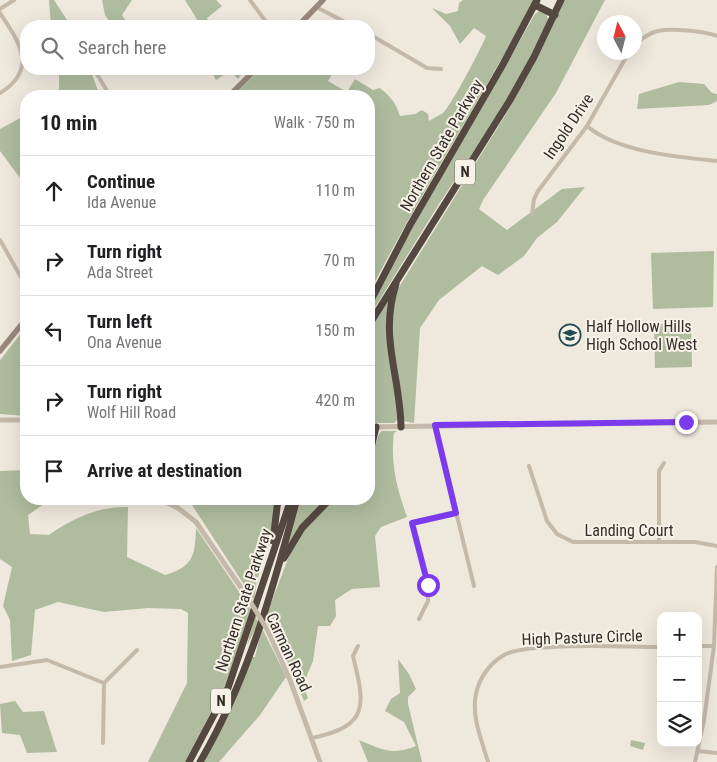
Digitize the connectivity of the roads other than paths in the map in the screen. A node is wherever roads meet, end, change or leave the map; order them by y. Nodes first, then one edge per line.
1 (14, 0) edge
2 (250, 0) edge
3 (323, 0) edge
4 (561, 0) edge
5 (536, 3) edge
6 (316, 7) junction
7 (0, 9) edge
8 (0, 13) edge
9 (555, 15) junction
10 (264, 20) edge
11 (304, 20) edge
12 (341, 20) edge
13 (717, 36) edge
14 (375, 38) edge
15 (642, 39) edge
16 (20, 49) edge
17 (624, 60) edge
18 (441, 69) dead end
19 (20, 72) edge
20 (98, 75) edge
21 (250, 75) edge
22 (106, 90) edge
23 (235, 90) edge
24 (0, 93) edge
25 (587, 126) junction
26 (717, 160) edge
27 (532, 214) dead end
28 (0, 240) edge
29 (400, 272) junction
30 (20, 275) edge
31 (375, 290) edge
32 (375, 316) edge
33 (20, 326) edge
34 (0, 351) edge
35 (0, 420) edge
36 (20, 420) edge
37 (717, 422) edge
38 (435, 425) junction
39 (375, 427) edge
40 (401, 427) junction
41 (664, 463) dead end
42 (529, 466) dead end
43 (172, 505) edge
44 (277, 505) edge
45 (289, 505) edge
46 (295, 505) edge
47 (324, 505) edge
48 (456, 513) junction
49 (659, 542) junction
50 (717, 546) edge
51 (717, 567) edge
52 (266, 572) junction
53 (278, 572) junction
54 (474, 586) dead end
55 (419, 619) dead end
56 (717, 619) edge
57 (358, 646) dead end
58 (702, 646) edge
59 (714, 646) junction
60 (657, 647) edge
61 (137, 650) dead end
62 (0, 667) edge
63 (104, 683) junction
64 (312, 738) junction
65 (102, 743) dead end
66 (698, 751) junction
67 (717, 753) edge
68 (189, 762) edge
69 (200, 762) edge
70 (320, 762) edge
71 (488, 762) edge
72 (695, 762) edge

1 - 7 street
2 - 10 street
3 - 6 main road
4 - 9 highway, Northern State Parkway / N
5 - 9 highway
5 - 31 highway, Northern State Parkway / N
6 - 11 main road
6 - 12 street
8 - 16 street
9 - 29 highway, Northern State Parkway / N
13 - 15 street
14 - 18 street
17 - 25 street, Ingold Drive
19 - 24 street
20 - 22 street
21 - 23 main road
25 - 26 street
25 - 27 street, Ingold Drive
28 - 30 street
29 - 32 highway, Northern State Parkway / N
29 - 40 highway
33 - 34 main road
35 - 36 street
37 - 38 street
38 - 40 street
38 - 48 street
39 - 40 street
41 - 49 street
42 - 49 street, Landing Court
43 - 64 street, Carman Road, bridge
44 - 52 highway
45 - 52 highway, Northern State Parkway / N
46 - 53 highway, Northern State Parkway / N
47 - 53 highway
48 - 54 street
48 - 55 street
49 - 50 street, Landing Court
51 - 56 street
52 - 68 highway, Northern State Parkway / N
53 - 69 highway, Northern State Parkway / N
56 - 59 street
57 - 64 street
58 - 59 street
59 - 66 street
60 - 71 street, High Pasture Circle
61 - 63 street
62 - 63 street
63 - 65 street
64 - 70 street, Carman Road
66 - 67 street
66 - 72 street

